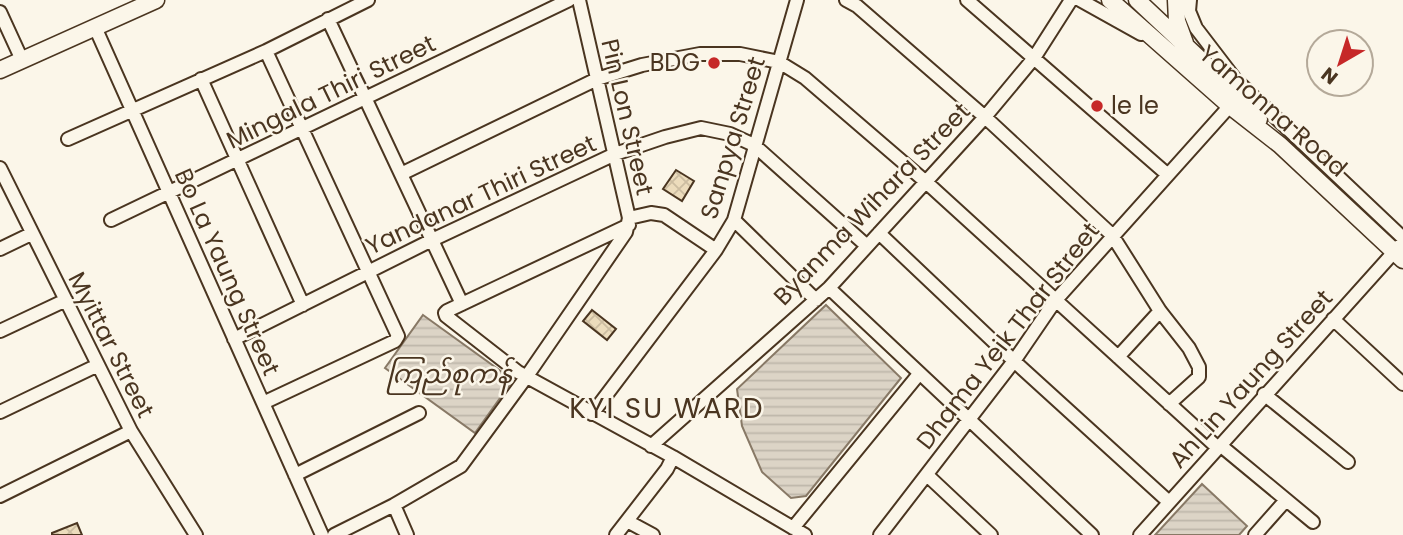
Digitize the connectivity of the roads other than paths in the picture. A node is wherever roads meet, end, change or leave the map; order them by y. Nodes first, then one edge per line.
1 (156, 0) edge
2 (368, 0) edge
3 (569, 0) edge
4 (579, 0) edge
5 (797, 0) edge
6 (846, 0) edge
7 (967, 0) edge
8 (1071, 0) edge
9 (1080, 0) edge
10 (1110, 0) edge
11 (1137, 0) edge
12 (1176, 0) edge
13 (1190, 0) edge
14 (0, 12) edge
15 (328, 19) junction
16 (95, 27) junction
17 (1186, 45) junction
18 (1168, 49) junction
19 (266, 51) junction
20 (1034, 58) junction
21 (22, 60) junction
22 (779, 62) junction
23 (0, 70) edge
24 (201, 79) junction
25 (597, 79) junction
26 (1238, 97) junction
27 (365, 98) junction
28 (132, 110) junction
29 (985, 117) junction
30 (302, 128) junction
31 (68, 139) dead end
32 (754, 145) junction
33 (615, 155) junction
34 (238, 160) junction
35 (0, 168) edge
36 (401, 174) junction
37 (1168, 175) junction
38 (926, 182) junction
39 (169, 194) junction
40 (111, 220) dead end
41 (734, 220) junction
42 (629, 221) junction
43 (879, 233) junction
44 (32, 234) junction
45 (1112, 236) junction
46 (432, 240) junction
47 (867, 246) junction
48 (1401, 248) edge
49 (0, 249) edge
50 (716, 250) junction
51 (368, 272) junction
52 (829, 288) junction
53 (66, 300) junction
54 (816, 300) junction
55 (1055, 301) junction
56 (303, 304) junction
57 (462, 304) junction
58 (1160, 311) junction
59 (1333, 319) junction
60 (0, 331) edge
61 (234, 339) junction
62 (1118, 357) junction
63 (1014, 361) junction
64 (98, 365) junction
65 (919, 374) junction
66 (527, 376) junction
67 (1403, 384) edge
68 (1264, 394) junction
69 (262, 403) junction
70 (1169, 404) junction
71 (0, 412) edge
72 (419, 413) dead end
73 (592, 414) junction
74 (969, 421) junction
75 (131, 431) junction
76 (651, 446) junction
77 (1219, 447) junction
78 (673, 457) junction
79 (1348, 462) dead end
80 (295, 475) junction
81 (927, 475) junction
82 (0, 496) edge
83 (1286, 500) junction
84 (1169, 502) junction
85 (394, 505) junction
86 (627, 521) junction
87 (1313, 522) dead end
88 (793, 528) junction
89 (884, 534) edge
90 (196, 535) edge
91 (322, 535) edge
92 (334, 535) edge
93 (407, 535) edge
94 (616, 535) edge
95 (653, 535) edge
96 (805, 535) edge
97 (991, 535) edge
98 (1092, 535) edge
99 (1140, 535) edge
100 (1255, 535) edge

1 - 16 main road
2 - 15 street
3 - 27 street, Mingala Thiri Street
4 - 25 street, Pin Lon Street
5 - 22 street, Sanpya Street
6 - 29 street
7 - 20 street
8 - 20 street, Byanma Wihara Street
9 - 18 street
10 - 18 main road, Yamonna Road
11 - 17 main road
12 - 17 main road
13 - 26 street
14 - 21 street
15 - 19 street
15 - 27 street
16 - 21 main road
16 - 28 street, Bo La Yaung Street
17 - 26 main road
18 - 26 main road, Yamonna Road
19 - 24 street
19 - 30 street
20 - 29 street, Byanma Wihara Street
20 - 37 street
21 - 23 main road
22 - 25 street
22 - 32 street, Sanpya Street
22 - 38 street
24 - 28 street
24 - 34 street
25 - 33 street, Pin Lon Street
25 - 36 street
26 - 37 street, Dhama Yeik Thar Street
26 - 48 street
26 - 48 main road, Yamonna Road
27 - 30 street, Mingala Thiri Street
27 - 36 street
28 - 31 street
28 - 39 street, Bo La Yaung Street
29 - 38 street, Byanma Wihara Street
29 - 45 street
30 - 34 street, Mingala Thiri Street
30 - 51 street
32 - 33 street, Yandanar Thiri Street
32 - 41 street, Sanpya Street
32 - 47 street
33 - 42 street, Pin Lon Street
33 - 46 street, Yandanar Thiri Street
34 - 39 street, Mingala Thiri Street
34 - 56 street
35 - 44 street, Myittar Street
36 - 46 street
37 - 45 street, Dhama Yeik Thar Street
38 - 43 street, Byanma Wihara Street
38 - 55 street
39 - 40 street, Mingala Thiri Street
39 - 61 street, Bo La Yaung Street
41 - 50 street, Sanpya Street
41 - 54 street
42 - 50 street
42 - 57 street
42 - 66 street, Pin Lon Street
43 - 47 street, Byanma Wihara Street
43 - 63 street
44 - 49 street
44 - 53 street, Myittar Street
45 - 55 street, Dhama Yeik Thar Street
45 - 58 street
46 - 51 street, Yandanar Thiri Street
46 - 57 street
47 - 52 street, Byanma Wihara Street
48 - 59 street, Ah Lin Yaung Street
50 - 73 street, Sanpya Street
51 - 56 street, Yandanar Thiri Street
51 - 69 street
52 - 54 street, Byanma Wihara Street
52 - 65 street
53 - 60 street
53 - 64 street, Myittar Street
54 - 76 street, Byanma Wihara Street
55 - 62 street
55 - 63 street, Dhama Yeik Thar Street
56 - 61 street, Yandanar Thiri Street
57 - 66 street
58 - 62 street
58 - 70 street
59 - 67 street
59 - 68 street, Ah Lin Yaung Street
61 - 69 street, Bo La Yaung Street
62 - 70 street
63 - 74 street, Dhama Yeik Thar Street
63 - 84 street
64 - 71 street
64 - 75 street, Myittar Street
65 - 74 street
65 - 88 street
66 - 73 street
66 - 85 street, Pin Lon Street
68 - 77 street, Ah Lin Yaung Street
68 - 79 street
69 - 80 street, Bo La Yaung Street
70 - 77 street
72 - 80 street
73 - 76 street
74 - 81 street, Dhama Yeik Thar Street
74 - 98 street
75 - 82 street
75 - 90 street, Myittar Street
76 - 78 street
77 - 83 street
77 - 84 street, Ah Lin Yaung Street
78 - 86 street
78 - 88 street
80 - 91 street, Bo La Yaung Street
81 - 89 street, Dhama Yeik Thar Street
81 - 97 street
83 - 87 street
83 - 100 street
84 - 99 street, Ah Lin Yaung Street
85 - 92 street, Pin Lon Street
85 - 93 street
86 - 94 street
86 - 95 street
88 - 96 street

